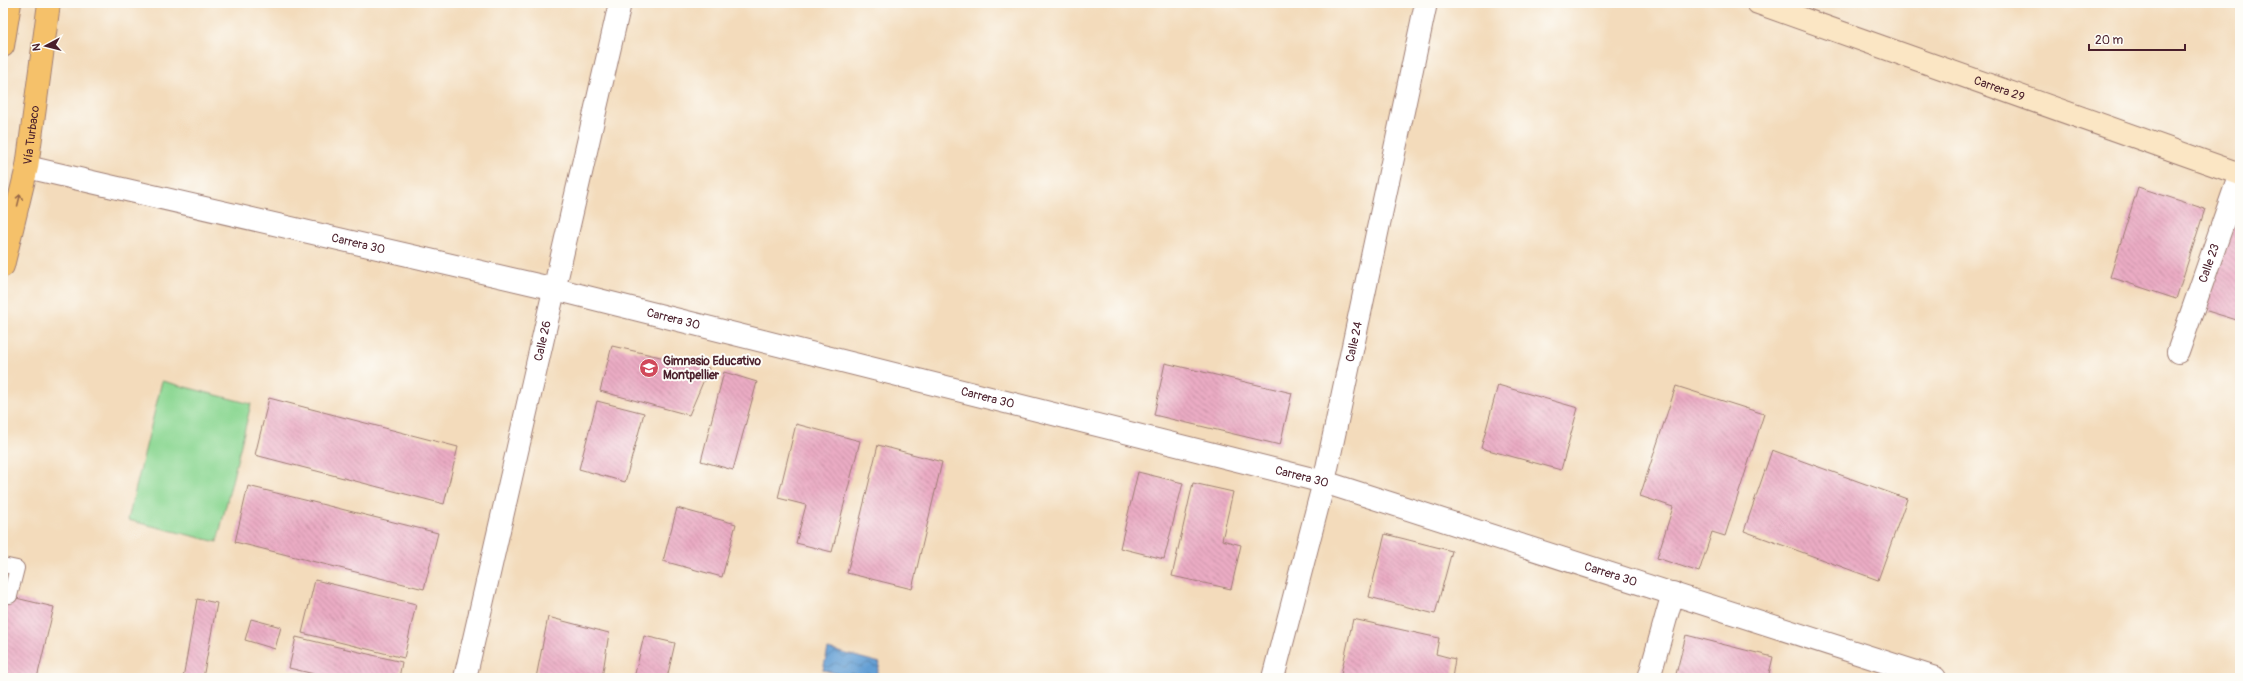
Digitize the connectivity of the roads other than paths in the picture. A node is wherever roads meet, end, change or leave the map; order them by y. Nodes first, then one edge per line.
1 (10, 3) edge
2 (49, 3) edge
3 (620, 3) edge
4 (1426, 3) edge
5 (1758, 3) edge
6 (4, 36) edge
7 (27, 167) junction
8 (2240, 174) edge
9 (3, 266) edge
10 (555, 289) junction
11 (2178, 352) dead end
12 (1324, 482) junction
13 (3, 565) edge
14 (1673, 593) junction
15 (10, 596) dead end
16 (465, 678) edge
17 (1273, 678) edge
18 (1649, 678) edge
19 (1935, 678) edge

1 - 6 highway
2 - 7 highway, Vía Turbaco
3 - 10 street, Calle 26
4 - 12 street, Calle 24
5 - 8 street, Carrera 29
9 -> 7 highway, Vía Turbaco
7 - 10 street, Carrera 30
8 - 11 street, Calle 23
10 - 12 street, Carrera 30
10 - 16 street, Calle 26
12 - 14 street, Carrera 30
12 - 17 street, Calle 24
13 - 15 lane
14 - 18 street
14 - 19 street, Carrera 30

